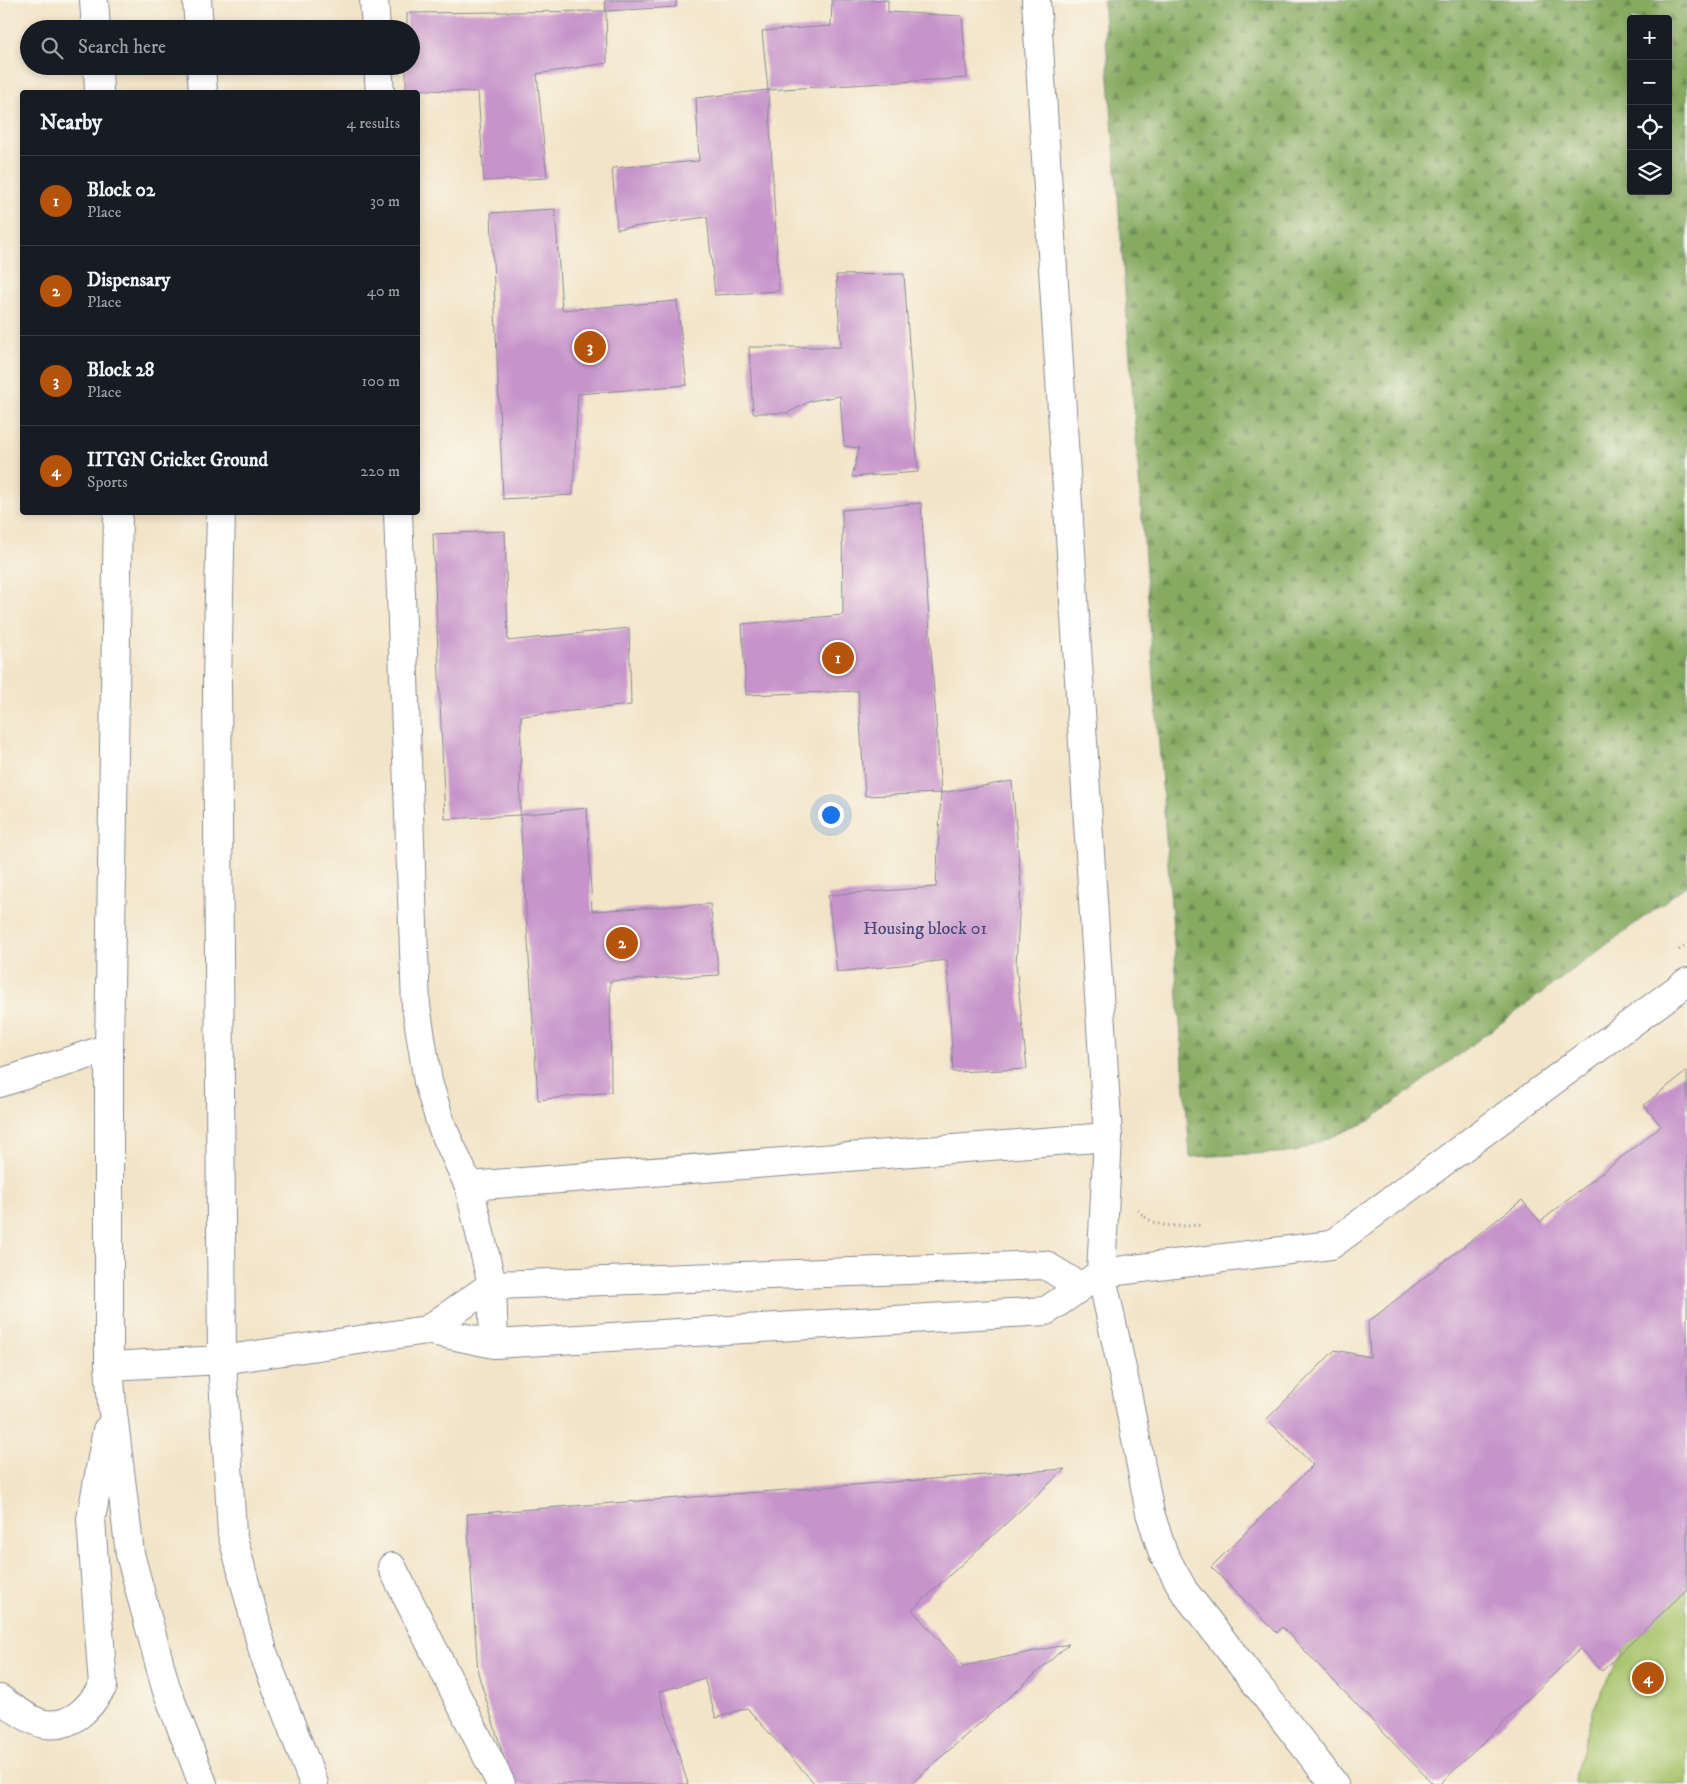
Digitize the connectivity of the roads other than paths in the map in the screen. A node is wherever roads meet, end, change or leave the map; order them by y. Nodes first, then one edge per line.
1 (94, 0) edge
2 (198, 0) edge
3 (374, 0) edge
4 (1036, 0) edge
5 (95, 20) edge
6 (199, 20) edge
7 (375, 20) edge
8 (98, 75) edge
9 (202, 75) edge
10 (379, 75) edge
11 (99, 90) edge
12 (203, 90) edge
13 (380, 90) edge
14 (118, 515) edge
15 (221, 515) edge
16 (398, 515) edge
17 (1687, 982) edge
18 (109, 1048) junction
19 (0, 1083) edge
20 (1108, 1137) junction
21 (469, 1186) junction
22 (1091, 1280) junction
23 (492, 1284) junction
24 (427, 1330) junction
25 (494, 1344) junction
26 (222, 1360) junction
27 (109, 1366) junction
28 (112, 1404) junction
29 (392, 1567) dead end
30 (0, 1700) edge
31 (203, 1784) edge
32 (314, 1784) edge
33 (501, 1784) edge
34 (1334, 1784) edge

1 - 5 street
2 - 6 street
3 - 7 street
4 - 20 street
8 - 11 street
9 - 12 street
10 - 13 street
14 - 18 street
15 - 26 street
16 - 21 street
17 - 22 street
18 - 19 street
18 - 27 street
20 - 21 street
20 - 22 street
21 - 23 street
22 - 23 street
22 - 25 street
22 - 34 street
23 - 24 street
23 - 25 street
24 - 25 street
24 - 26 street
26 - 27 street
26 - 32 street
27 - 28 street
28 - 30 street
28 - 31 street
29 - 33 street

